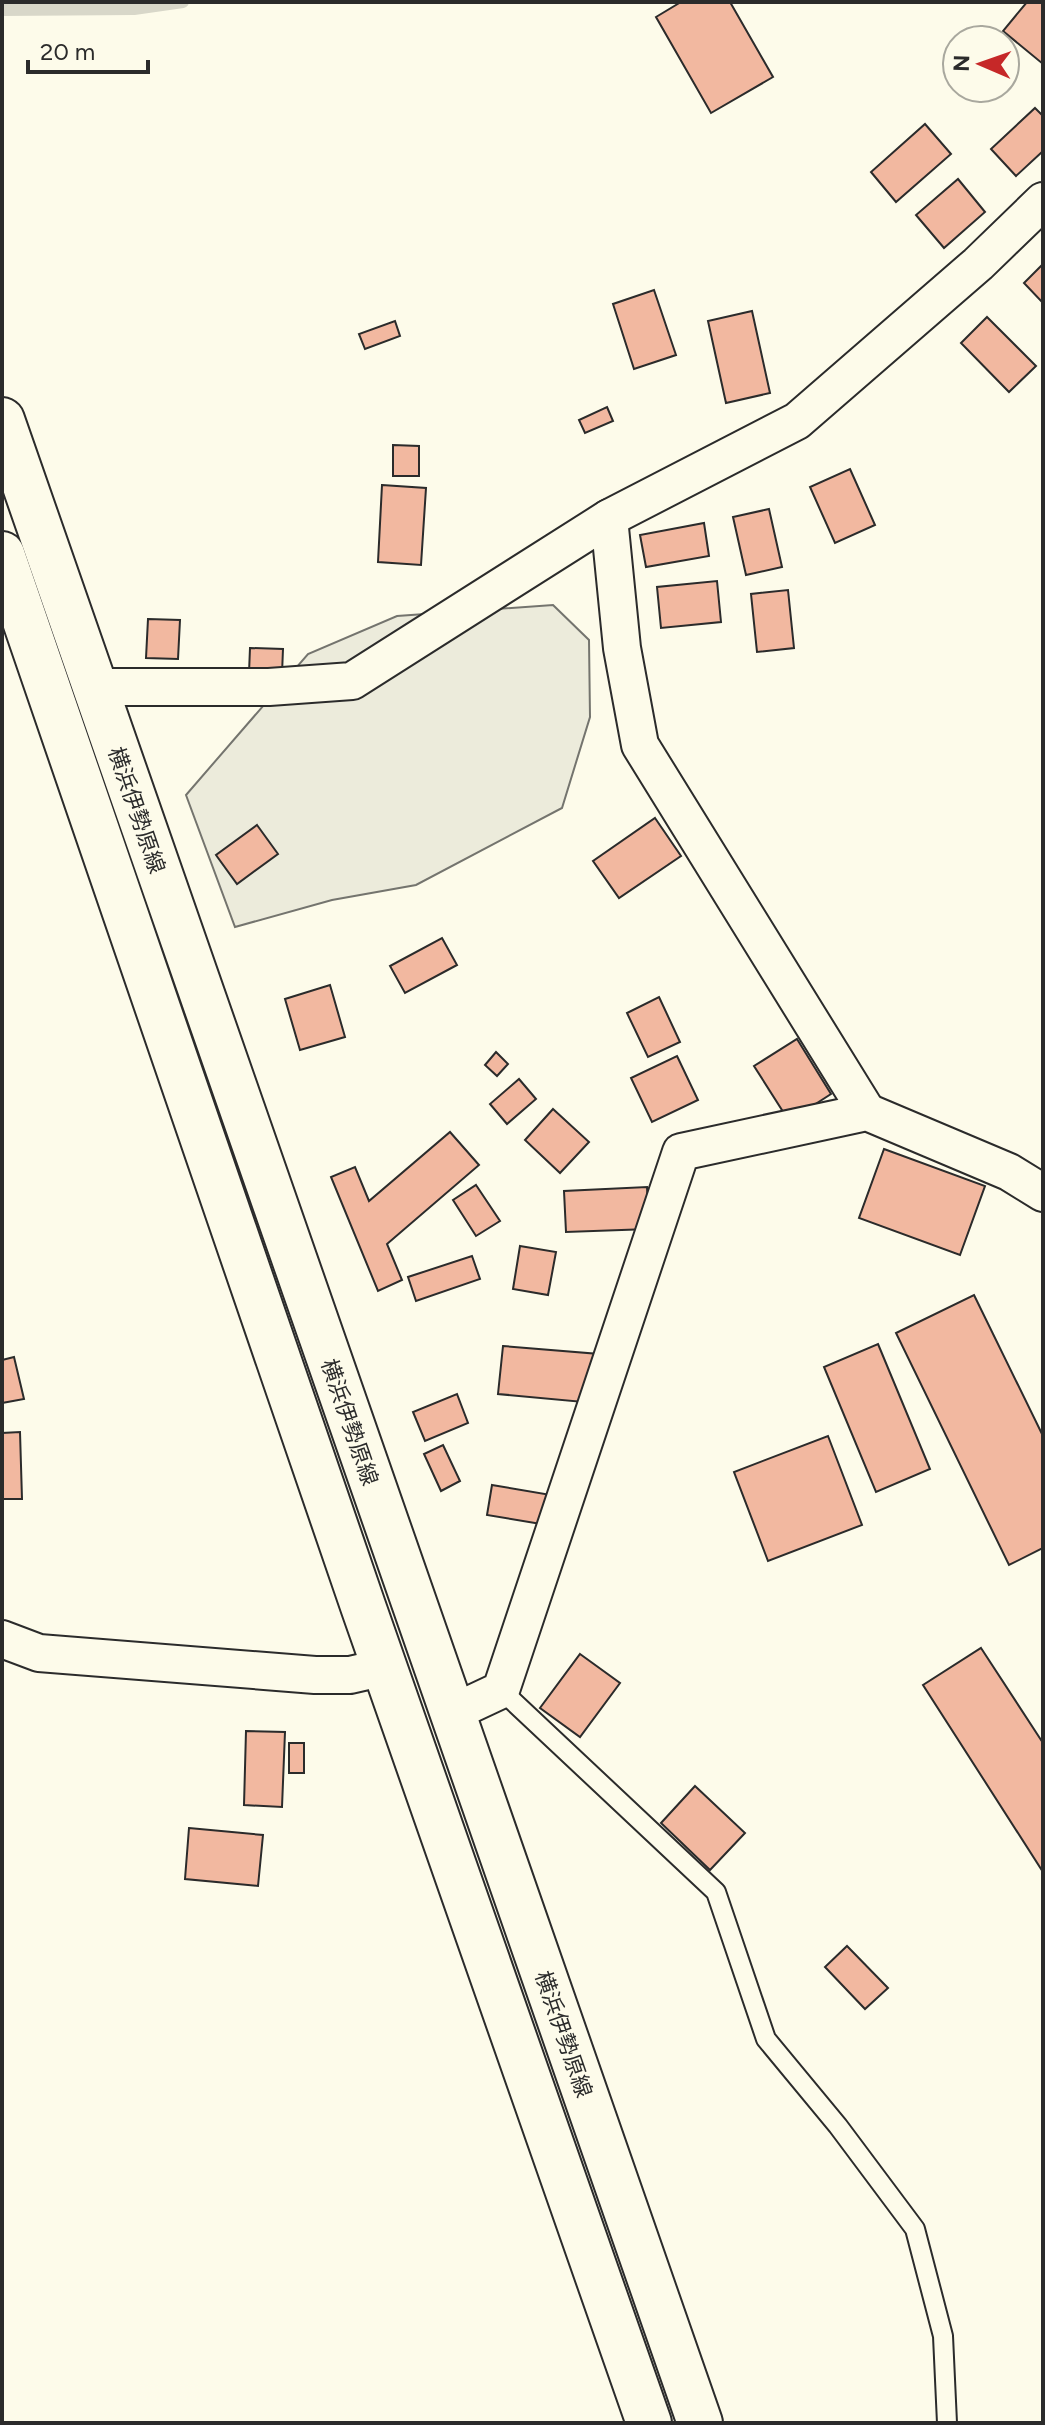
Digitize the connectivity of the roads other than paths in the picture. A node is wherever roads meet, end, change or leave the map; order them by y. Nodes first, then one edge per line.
1 (1043, 201) edge
2 (2, 420) edge
3 (609, 518) junction
4 (2, 554) edge
5 (16, 637) edge
6 (94, 687) junction
7 (867, 1112) junction
8 (1043, 1193) edge
9 (2, 1639) edge
10 (385, 1667) junction
11 (501, 1690) junction
12 (452, 1713) junction
13 (649, 2423) edge
14 (700, 2423) edge
15 (947, 2423) edge

1 - 3 street
2 - 6 main road, 横浜伊勢原線
3 - 6 street
3 - 7 street
4 - 5 main road, 横浜伊勢原線
5 - 10 main road, 横浜伊勢原線
6 - 12 main road, 横浜伊勢原線
7 - 8 street
7 - 11 street
9 - 10 street
10 - 13 main road, 横浜伊勢原線
11 - 12 street
11 - 15 lane
12 - 14 main road, 横浜伊勢原線

